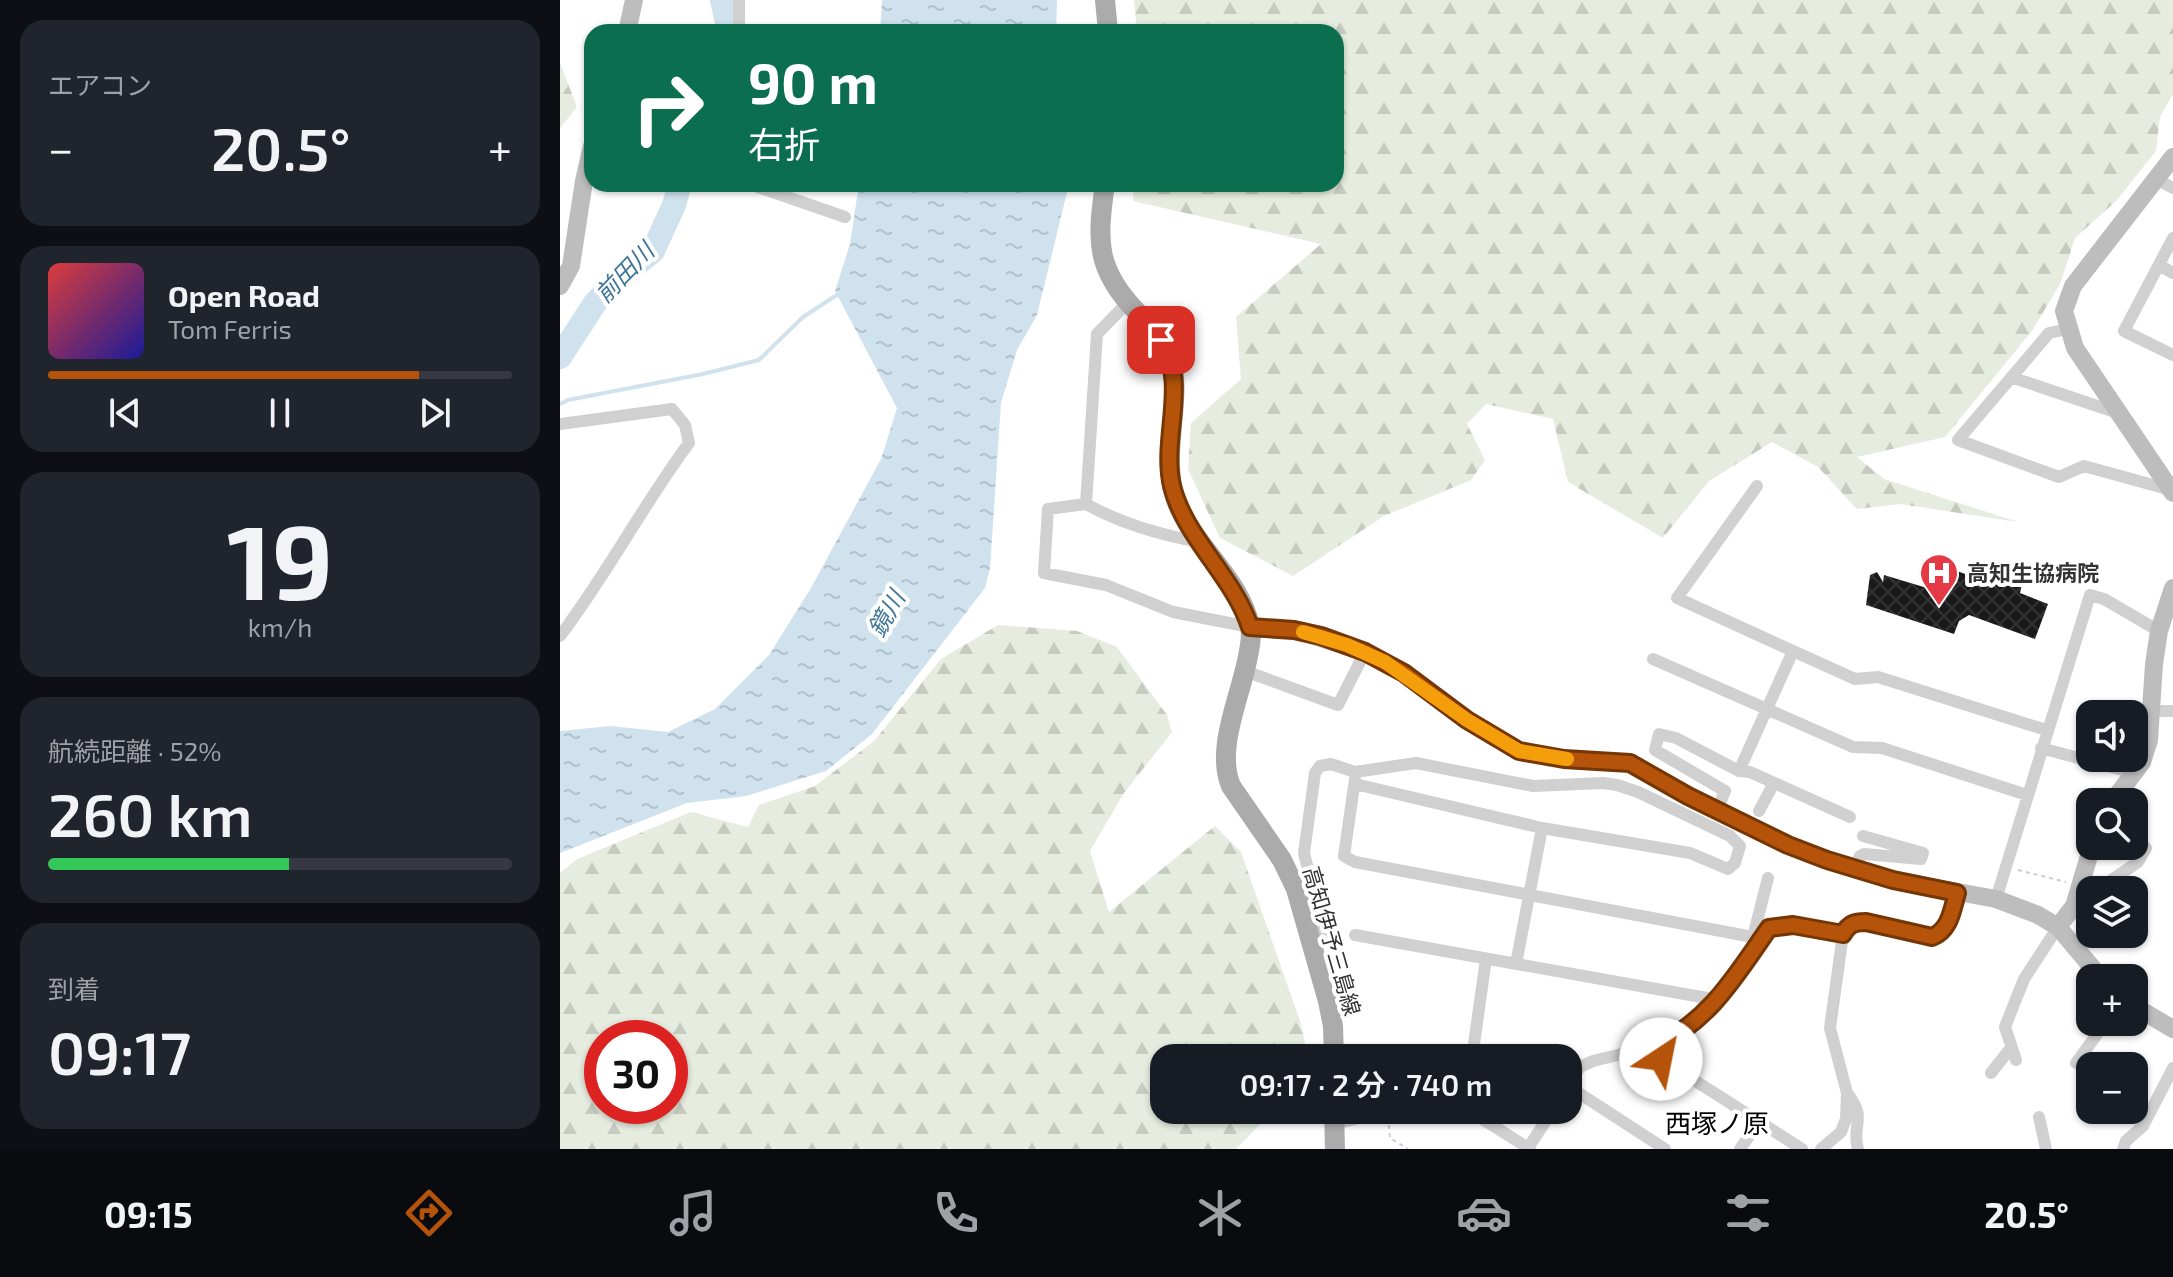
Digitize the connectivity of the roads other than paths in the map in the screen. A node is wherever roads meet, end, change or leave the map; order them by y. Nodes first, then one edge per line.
1 (634, 0) edge
2 (739, 0) edge
3 (1105, 0) edge
4 (629, 24) edge
5 (739, 24) edge
6 (1107, 24) edge
7 (2173, 157) edge
8 (2156, 179) junction
9 (2173, 188) edge
10 (584, 192) edge
11 (772, 192) edge
12 (1104, 192) edge
13 (845, 217) dead end
14 (2173, 238) edge
15 (2159, 265) junction
16 (2173, 273) edge
17 (560, 286) edge
18 (1128, 302) junction
19 (2068, 329) junction
20 (2173, 355) edge
21 (2011, 377) junction
22 (2120, 413) junction
23 (560, 424) edge
24 (1757, 486) dead end
25 (2172, 492) edge
26 (1086, 504) junction
27 (1200, 542) junction
28 (2173, 588) edge
29 (1250, 627) junction
30 (2159, 631) junction
31 (560, 636) edge
32 (1793, 651) junction
33 (1365, 652) junction
34 (1653, 659) dead end
35 (1245, 671) junction
36 (1768, 709) junction
37 (2152, 711) junction
38 (2173, 711) edge
39 (2046, 730) junction
40 (2041, 748) junction
41 (1739, 771) junction
42 (2134, 773) junction
43 (1355, 778) junction
44 (1774, 783) junction
45 (2123, 788) edge
46 (2027, 795) junction
47 (1717, 811) junction
48 (1759, 811) dead end
49 (1850, 817) dead end
50 (1542, 828) junction
51 (1863, 836) dead end
52 (2088, 860) edge
53 (2139, 860) edge
54 (1855, 869) junction
55 (2118, 876) edge
56 (1768, 878) dead end
57 (1957, 893) junction
58 (1531, 894) junction
59 (1996, 899) junction
60 (2074, 906) joint
61 (2058, 927) junction
62 (1843, 934) junction
63 (1355, 935) dead end
64 (1756, 939) junction
65 (1313, 950) junction
66 (1486, 959) junction
67 (1516, 964) junction
68 (2089, 964) edge
69 (1718, 1000) junction
70 (2148, 1014) edge
71 (2173, 1029) edge
72 (1334, 1044) edge
73 (1474, 1044) edge
74 (1655, 1046) junction
75 (1582, 1066) edge
76 (2173, 1068) edge
77 (1991, 1073) dead end
78 (1847, 1093) junction
79 (1582, 1095) edge
80 (2039, 1117) dead end
81 (1759, 1122) junction
82 (1334, 1124) edge
83 (1490, 1124) edge
84 (1544, 1124) edge
85 (1529, 1148) edge
86 (1335, 1149) edge
87 (1665, 1149) edge
88 (1740, 1149) edge
89 (1802, 1149) edge
90 (1821, 1149) edge
91 (1858, 1149) edge
92 (2046, 1149) edge
93 (2123, 1149) edge

1 - 4 street
2 - 5 street
3 - 6 main road
7 - 8 street
8 - 9 street
8 - 19 street
10 - 17 street
11 - 13 street
12 - 18 main road
14 - 15 street
15 - 16 street
15 - 20 street
18 - 26 street
18 - 27 main road
19 - 21 street
19 - 22 street
21 - 22 street
21 - 25 street
22 - 25 street
23 - 31 street
24 - 32 street
26 - 27 street
26 - 29 street
27 - 29 main road
28 - 30 street
29 - 33 street
29 - 35 main road, 高知伊予三島線
30 - 37 street
30 - 39 street
32 - 36 street
32 - 39 street
33 - 35 street
33 - 47 street
34 - 36 street
35 - 65 main road, 高知伊予三島線
36 - 41 street
36 - 46 street
37 - 38 street
37 - 42 street
39 - 40 street
40 - 42 street
40 - 46 street
41 - 44 street
41 - 47 street
42 - 45 street
43 - 50 street
43 - 50 street
43 - 58 street
43 - 65 street
44 - 48 street
44 - 49 street
46 - 59 street
47 - 54 street
50 - 58 street
51 - 54 street
52 - 60 street
53 - 55 street
54 - 57 street
56 - 64 street
57 - 59 street
57 - 62 street
58 - 64 street
58 - 67 street
59 - 61 street
60 - 61 street
61 - 68 street
61 - 77 street
62 - 64 street
62 - 78 street
63 - 66 street
64 - 69 street
65 - 72 main road, 高知伊予三島線
66 - 67 street
66 - 73 street
67 - 69 street
69 - 74 street
70 - 71 street
74 - 75 street
74 - 81 street
76 - 93 street
78 - 90 street
78 - 91 street
79 - 87 street
80 - 92 street
81 - 88 street
81 - 89 street
82 - 86 main road
83 - 85 street
84 - 85 street

